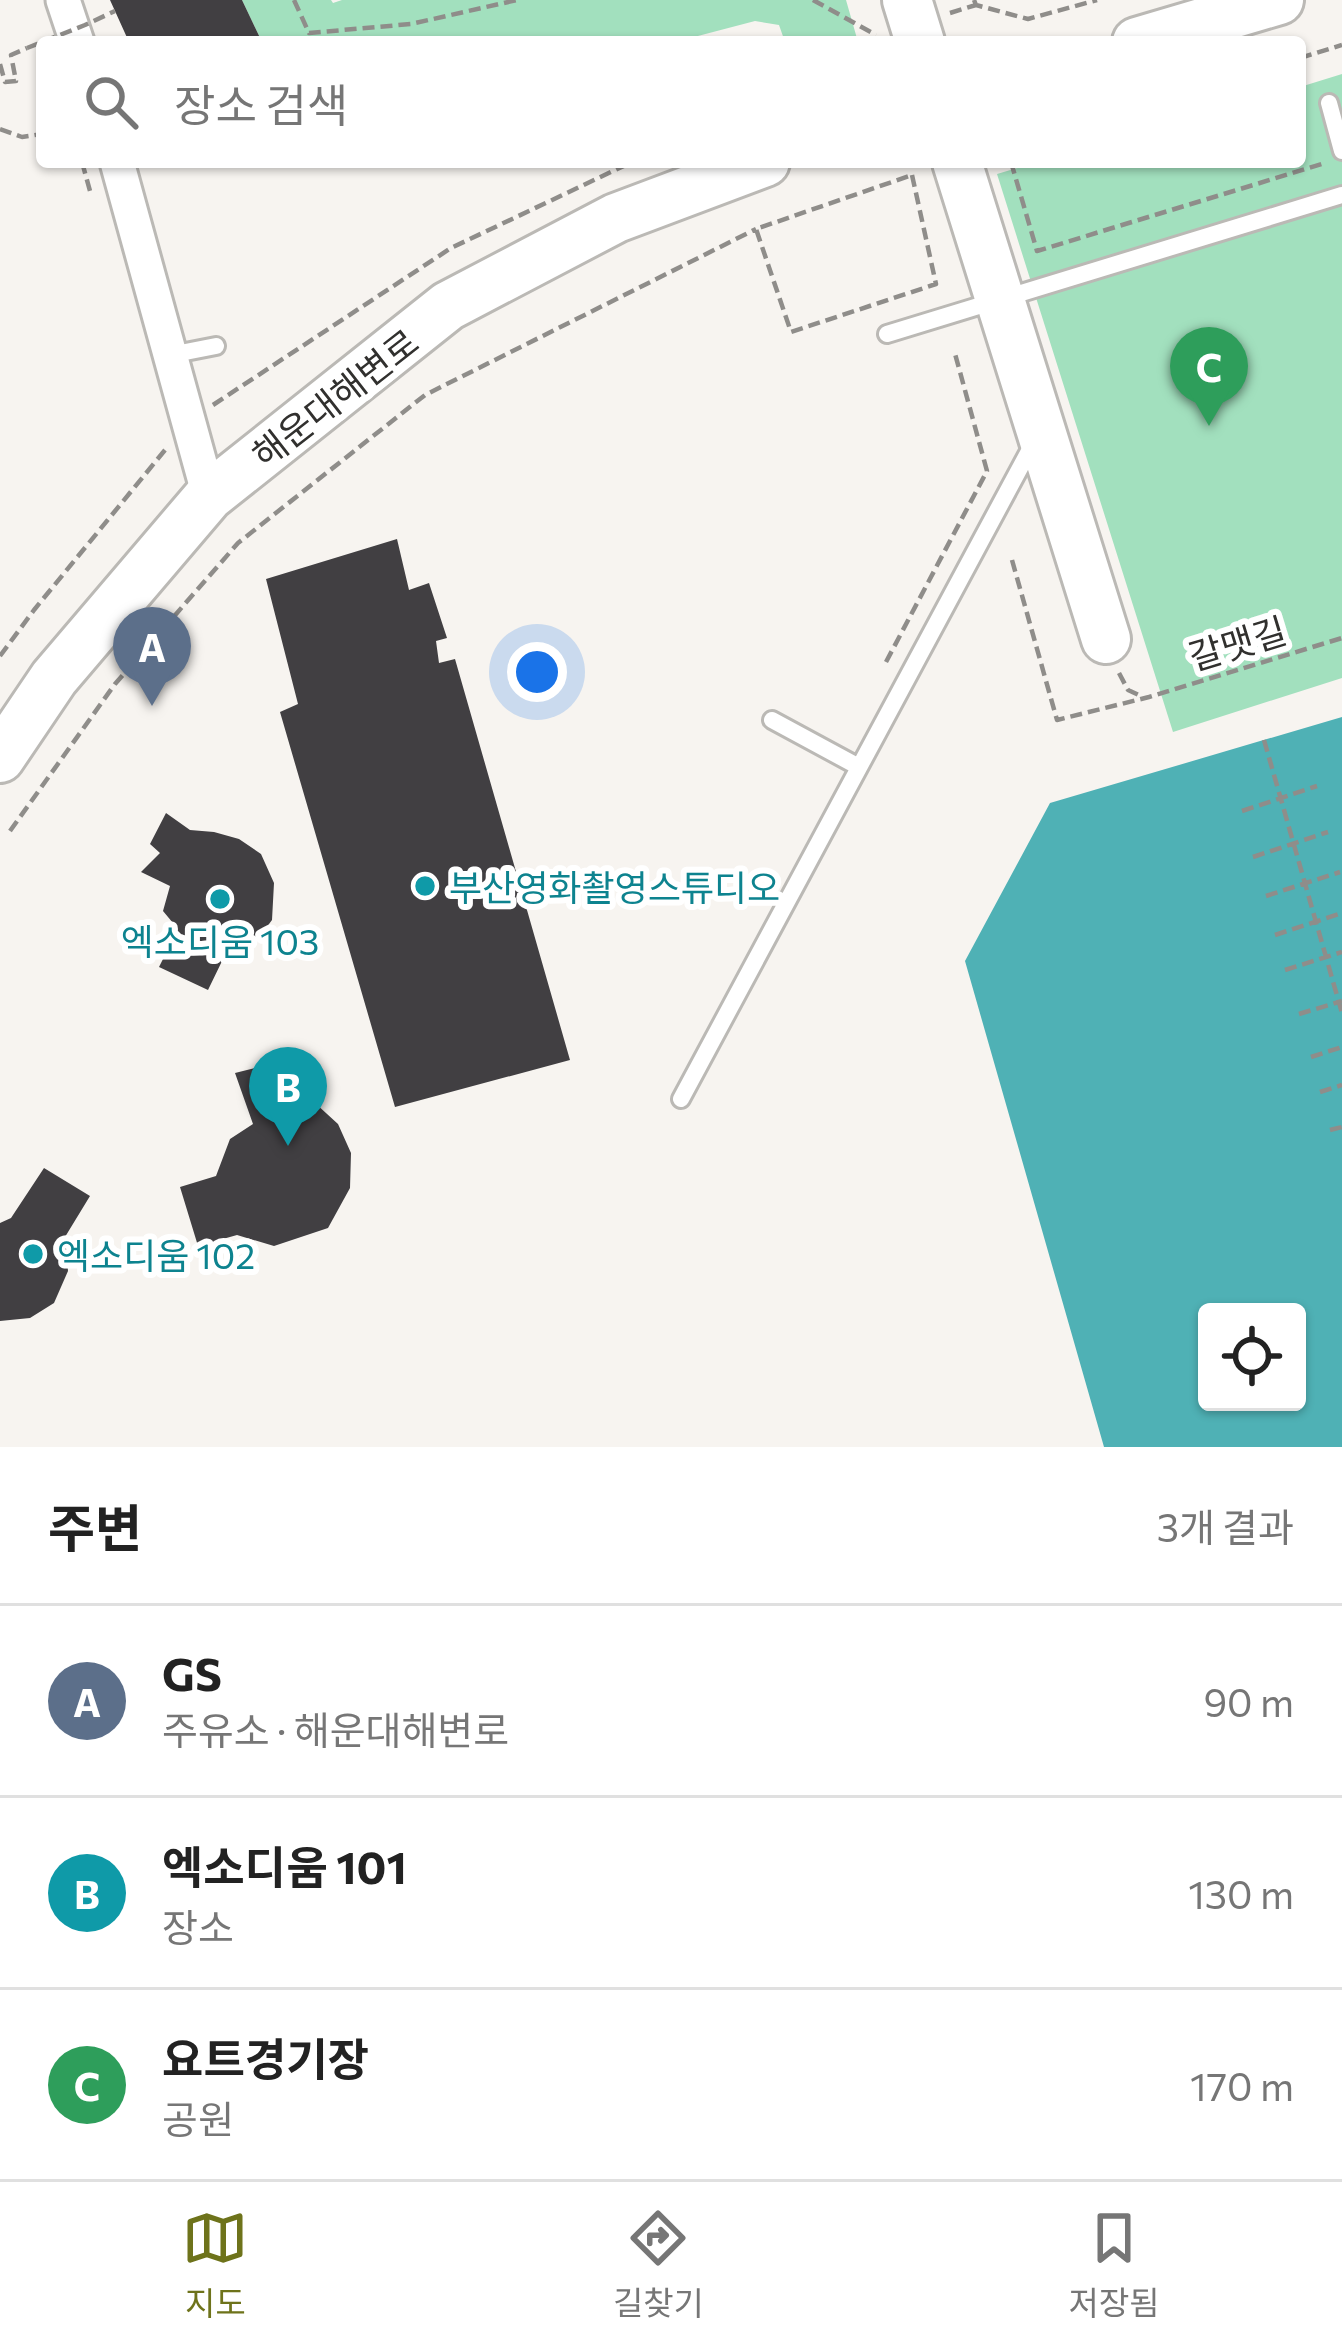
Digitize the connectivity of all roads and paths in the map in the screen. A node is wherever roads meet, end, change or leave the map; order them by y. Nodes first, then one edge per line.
1 (64, 0) edge
2 (294, 0) edge
3 (517, 0) edge
4 (813, 0) edge
5 (974, 0) edge
6 (1097, 0) edge
7 (1279, 0) edge
8 (115, 11) dead end
9 (902, 26) edge
10 (60, 36) edge
11 (75, 36) edge
12 (1157, 36) edge
13 (36, 45) edge
14 (1342, 45) edge
15 (1306, 56) edge
16 (0, 64) edge
17 (1329, 103) dead end
18 (0, 129) edge
19 (36, 135) edge
20 (1335, 157) edge
21 (1306, 166) edge
22 (84, 168) edge
23 (119, 168) edge
24 (619, 168) edge
25 (749, 168) edge
26 (959, 168) edge
27 (1013, 168) edge
28 (1300, 168) edge
29 (1342, 195) edge
30 (95, 207) dead end
31 (756, 229) junction
32 (1001, 299) junction
33 (887, 334) dead end
34 (216, 346) dead end
35 (954, 350) dead end
36 (170, 355) junction
37 (205, 410) dead end
38 (1041, 429) junction
39 (165, 452) dead end
40 (209, 496) junction
41 (1012, 560) dead end
42 (1342, 638) edge
43 (1106, 639) dead end
44 (0, 656) edge
45 (886, 662) dead end
46 (772, 720) dead end
47 (1264, 740) dead end
48 (0, 758) edge
49 (860, 767) junction
50 (1317, 786) dead end
51 (1282, 799) junction
52 (1242, 811) dead end
53 (10, 831) dead end
54 (1328, 832) dead end
55 (1294, 843) junction
56 (1253, 857) dead end
57 (1340, 872) edge
58 (1306, 884) junction
59 (1266, 896) dead end
60 (1342, 913) edge
61 (1316, 922) junction
62 (1275, 935) dead end
63 (1342, 952) edge
64 (1327, 957) junction
65 (1285, 970) dead end
66 (1340, 1001) edge
67 (1342, 1012) edge
68 (1299, 1014) dead end
69 (1342, 1047) edge
70 (1311, 1057) dead end
71 (1342, 1085) edge
72 (1320, 1092) dead end
73 (681, 1099) dead end
74 (1342, 1126) edge
75 (1330, 1130) dead end

1 - 11 street
2 - 3 path
4 - 9 path
5 - 6 path
7 - 12 main road
8 - 10 path, bridge
13 - 16 path, bridge
14 - 15 path
17 - 20 lane
18 - 19 path
20 - 21 path
22 - 30 path
23 - 36 street
24 - 37 path
25 - 40 main road, 해운대해변로
26 - 32 main road
27 - 28 path
29 - 32 lane
31 - 31 path
31 - 53 path
32 - 33 lane
32 - 38 main road
34 - 36 lane
35 - 45 path
36 - 40 street
38 - 43 main road
38 - 49 lane
39 - 44 path
40 - 48 main road, 해운대해변로
41 - 42 path, 갈맷길
46 - 49 lane
47 - 51 path
49 - 73 lane
50 - 51 path
51 - 52 path
51 - 55 path
54 - 55 path
55 - 56 path
55 - 58 path
57 - 58 path
58 - 59 path
58 - 61 path
60 - 61 path
61 - 62 path
61 - 64 path
63 - 64 path
64 - 65 path
64 - 66 path
66 - 67 path
66 - 68 path
69 - 70 path
71 - 72 path
74 - 75 path

